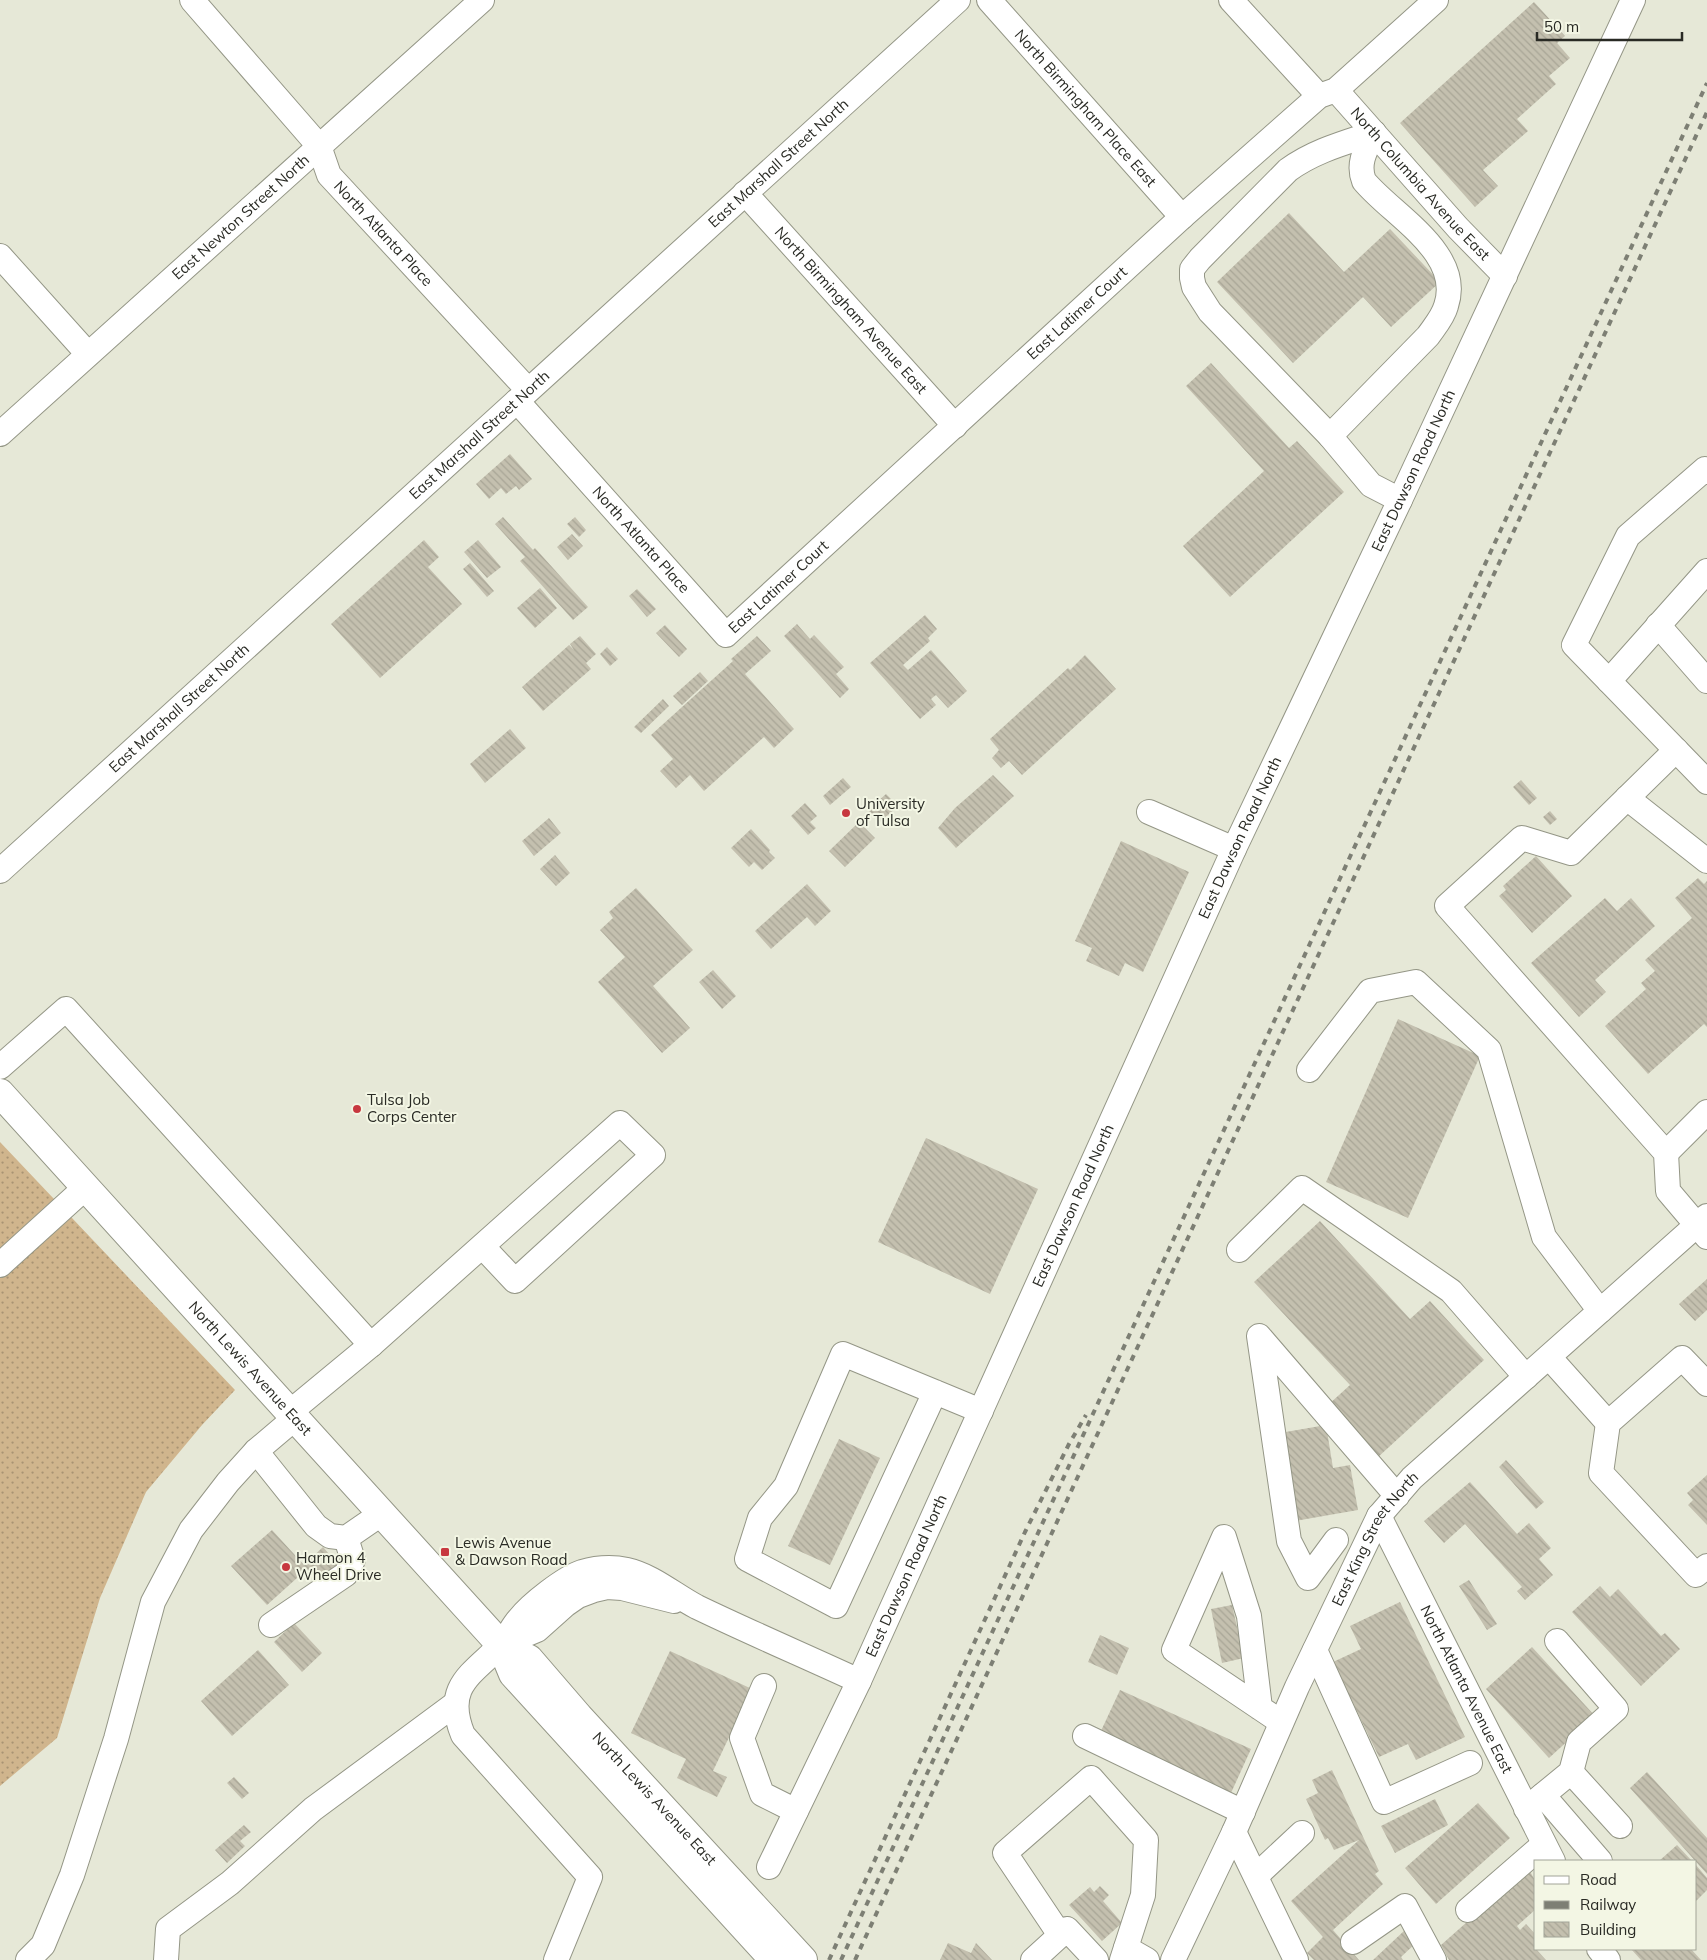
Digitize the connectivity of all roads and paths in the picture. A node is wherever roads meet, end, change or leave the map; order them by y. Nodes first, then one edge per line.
1 (192, 0) edge
2 (482, 0) edge
3 (958, 0) edge
4 (990, 0) edge
5 (1231, 0) edge
6 (1436, 0) edge
7 (1633, 0) edge
8 (1327, 93) junction
9 (1374, 133) junction
10 (319, 146) junction
11 (745, 193) junction
12 (1182, 216) junction
13 (0, 256) edge
14 (1505, 276) junction
15 (88, 354) junction
16 (523, 396) junction
17 (955, 426) junction
18 (0, 434) edge
19 (1330, 436) junction
20 (1707, 472) edge
21 (1400, 500) junction
22 (1705, 578) edge
23 (1658, 625) junction
24 (726, 635) joint
25 (1609, 681) junction
26 (1707, 681) edge
27 (1676, 750) junction
28 (1707, 782) edge
29 (1627, 798) junction
30 (1150, 812) dead end
31 (1234, 849) junction
32 (1707, 861) edge
33 (0, 870) edge
34 (0, 1067) edge
35 (1309, 1070) dead end
36 (0, 1093) edge
37 (1707, 1112) edge
38 (1666, 1153) junction
39 (86, 1187) junction
40 (1704, 1226) edge
41 (482, 1247) junction
42 (1239, 1250) dead end
43 (0, 1265) edge
44 (1600, 1312) junction
45 (371, 1345) junction
46 (1549, 1357) junction
47 (1526, 1377) junction
48 (1707, 1384) edge
49 (935, 1392) junction
50 (981, 1411) junction
51 (292, 1415) junction
52 (1608, 1423) junction
53 (256, 1451) junction
54 (1396, 1496) junction
55 (381, 1514) junction
56 (1380, 1516) junction
57 (346, 1538) junction
58 (1707, 1566) edge
59 (1350, 1577) junction
60 (271, 1625) dead end
61 (1557, 1641) dead end
62 (500, 1645) junction
63 (1315, 1650) junction
64 (859, 1681) junction
65 (764, 1686) dead end
66 (455, 1704) junction
67 (1260, 1708) junction
68 (1281, 1722) junction
69 (1085, 1736) dead end
70 (1470, 1763) dead end
71 (1571, 1772) junction
72 (1535, 1802) junction
73 (796, 1811) junction
74 (1238, 1822) junction
75 (1620, 1826) dead end
76 (1302, 1833) dead end
77 (1548, 1852) edge
78 (1537, 1860) edge
79 (1599, 1860) edge
80 (1534, 1862) edge
81 (769, 1867) dead end
82 (1256, 1876) junction
83 (1468, 1910) dead end
84 (1060, 1935) junction
85 (1353, 1942) dead end
86 (1124, 1954) edge
87 (28, 1960) edge
88 (166, 1960) edge
89 (556, 1960) edge
90 (774, 1960) edge
91 (803, 1960) edge
92 (1033, 1960) edge
93 (1096, 1960) edge
94 (1147, 1960) edge
95 (1173, 1960) edge
96 (1296, 1960) edge
97 (1434, 1960) edge

1 - 10 street, North Atlanta Place
2 - 10 street, East Newton Street North
3 - 11 street, East Marshall Street North
4 - 12 street, North Birmingham Place East
5 - 8 street, North Columbia Avenue East
6 - 8 street, East Latimer Court
7 - 14 street, East Dawson Road North
8 - 9 street, North Columbia Avenue East
8 - 12 street, East Latimer Court
9 - 14 street, North Columbia Avenue East
9 - 19 street
9 - 19 street
10 - 15 street, East Newton Street North
10 - 16 street, North Atlanta Place
11 - 16 street, East Marshall Street North
11 - 17 street, North Birmingham Avenue East
12 - 17 street, East Latimer Court
13 - 15 street
14 - 21 street, East Dawson Road North
15 - 18 street, East Newton Street North
16 - 24 street, North Atlanta Place
16 - 33 street, East Marshall Street North
17 - 24 street, East Latimer Court
19 - 21 street
20 - 25 street
21 - 31 street, East Dawson Road North
22 - 23 street
23 - 25 street
23 - 26 street
25 - 27 street
27 - 28 street
27 - 29 street
29 - 32 street
29 - 38 street
30 - 31 street
31 - 50 street, East Dawson Road North
34 - 45 street
35 - 44 street
36 - 39 main road, North Lewis Avenue East
37 - 38 street
38 - 40 street
39 - 43 street
39 - 51 main road, North Lewis Avenue East
40 - 44 street, East King Street North
41 - 41 street
41 - 45 street
42 - 47 street
44 - 46 street, East King Street North
45 - 51 street
46 - 47 street, East King Street North
46 - 52 street
47 - 54 street, East King Street North
48 - 52 street
49 - 49 street
49 - 50 street
50 - 64 street, East Dawson Road North
51 - 53 street
51 - 55 main road, North Lewis Avenue East
52 - 58 street
53 - 57 street
53 - 87 street
54 - 56 street, East King Street North
54 - 59 street
55 - 57 street
55 - 62 main road, North Lewis Avenue East
56 - 59 street, East King Street North
56 - 72 street, North Atlanta Avenue East
57 - 60 street
59 - 63 street, East King Street North
61 - 71 street
62 - 64 street
62 - 66 street
62 - 90 main road, North Lewis Avenue East
62 - 91 main road, North Lewis Avenue East
63 - 68 street, East King Street North
63 - 70 street
64 - 73 street, East Dawson Road North
65 - 73 street
66 - 88 street
66 - 89 street
67 - 67 street
67 - 68 street
68 - 74 street, East King Street North
69 - 74 street
71 - 72 street
71 - 75 street
72 - 77 street, North Atlanta Avenue East
72 - 79 street
73 - 81 street, East Dawson Road North
74 - 82 street
74 - 95 street, East King Street North
76 - 82 street
77 - 78 street
80 - 83 street
82 - 96 street
84 - 86 street
84 - 92 street
84 - 93 street
85 - 97 street
86 - 94 street

